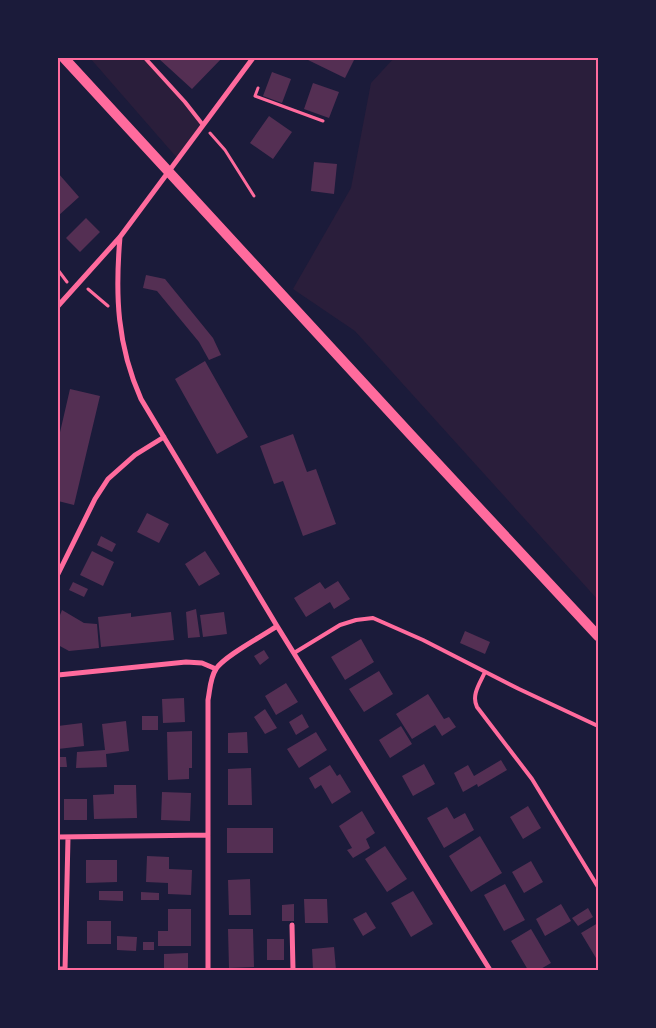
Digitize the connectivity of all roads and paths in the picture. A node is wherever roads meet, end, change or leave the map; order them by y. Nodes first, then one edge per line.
1 (64, 58) edge
2 (145, 58) edge
3 (253, 58) edge
4 (258, 88) dead end
5 (323, 121) dead end
6 (203, 125) junction
7 (254, 196) dead end
8 (120, 237) junction
9 (80, 282) junction
10 (58, 306) edge
11 (118, 314) junction
12 (164, 438) junction
13 (58, 574) edge
14 (277, 626) junction
15 (598, 636) edge
16 (294, 653) junction
17 (216, 669) junction
18 (485, 672) junction
19 (58, 675) edge
20 (598, 726) edge
21 (208, 835) junction
22 (58, 837) edge
23 (68, 837) junction
24 (598, 887) edge
25 (292, 924) dead end
26 (58, 969) edge
27 (65, 970) edge
28 (208, 970) edge
29 (292, 970) edge
30 (490, 970) edge

1 - 15 main road
2 - 6 lane
3 - 6 street
4 - 5 path
6 - 7 path
6 - 8 street
8 - 9 street
8 - 11 street
9 - 10 street
9 - 11 path
11 - 12 street
12 - 13 street
12 - 14 street
14 - 16 street
14 - 17 street
16 - 18 lane
16 - 30 street
17 - 19 street
17 - 21 street
18 - 20 lane
18 - 24 lane
21 - 23 street
21 - 28 street
22 - 23 street
23 - 27 street
25 - 29 street
26 - 27 street

